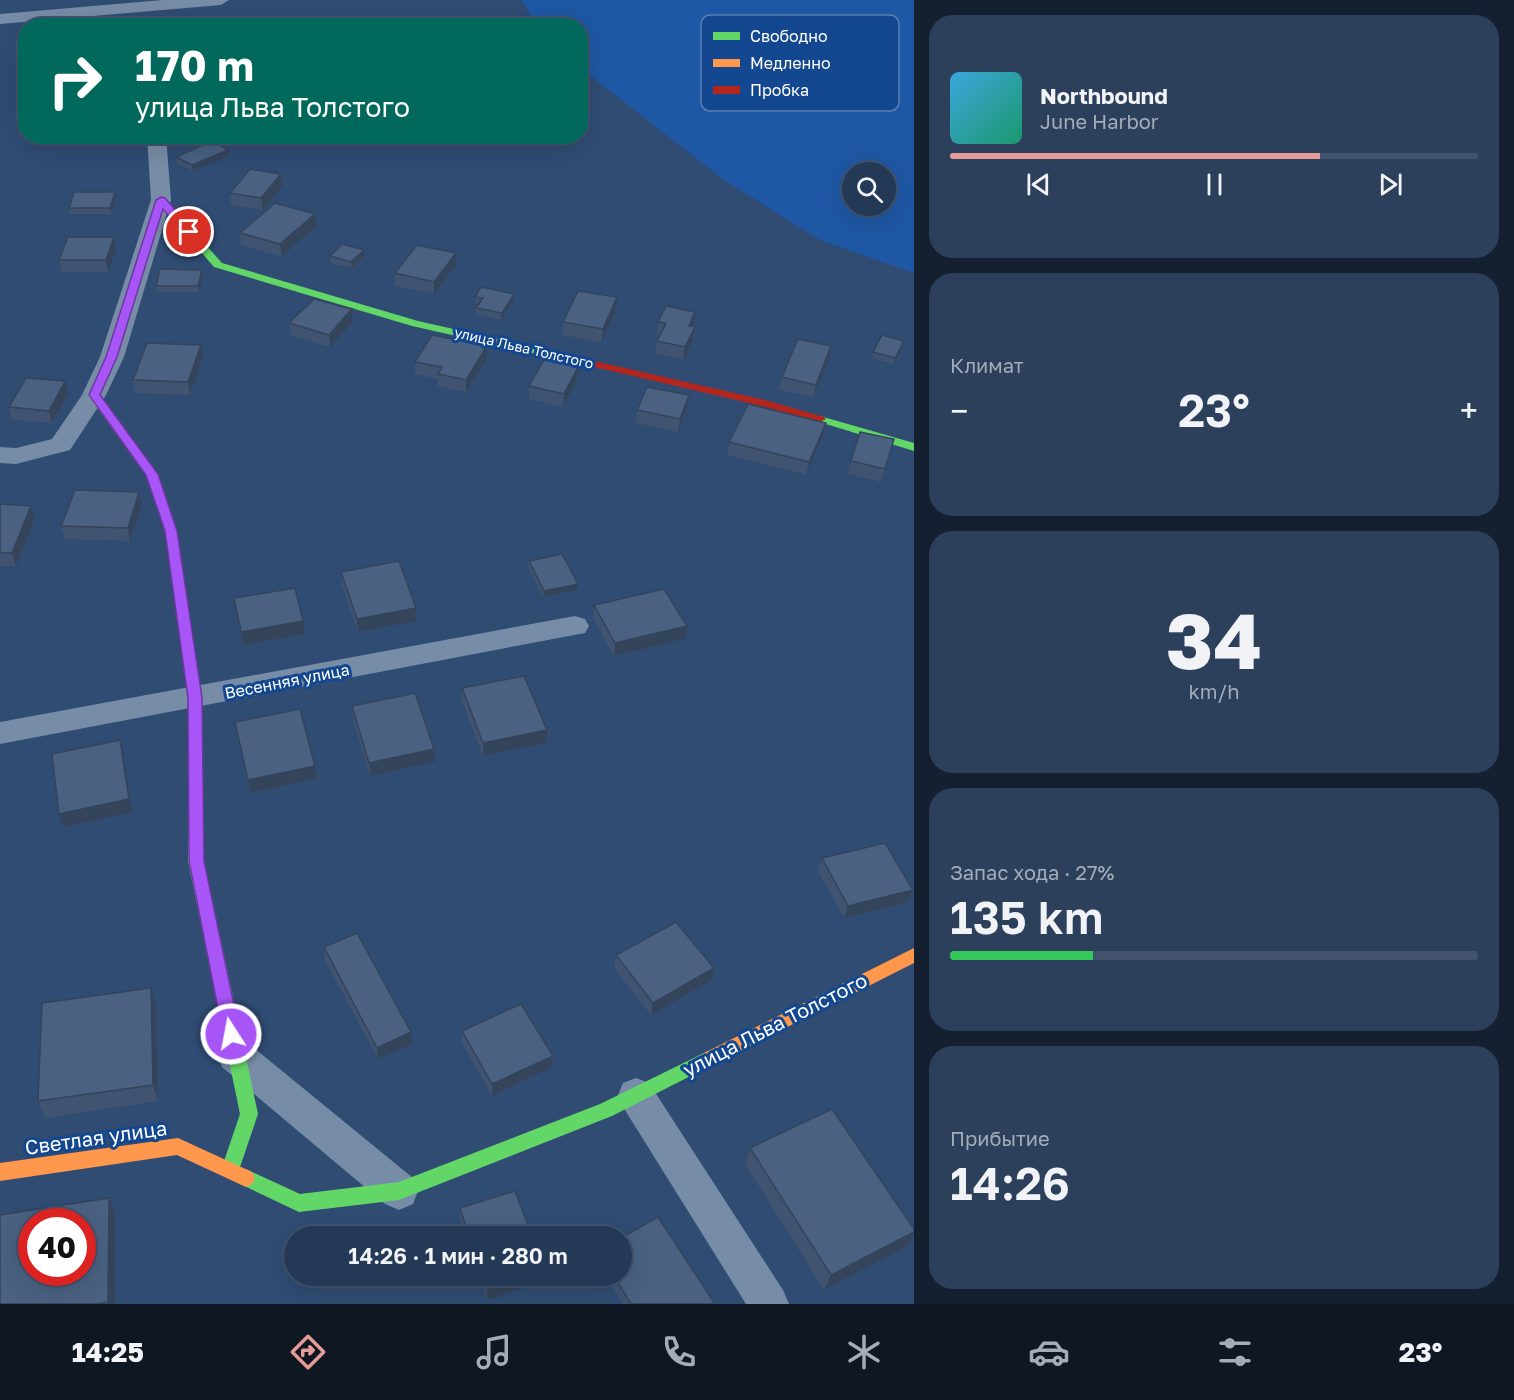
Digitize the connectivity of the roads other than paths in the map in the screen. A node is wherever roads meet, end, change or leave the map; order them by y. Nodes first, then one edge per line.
1 (221, 0) edge
2 (143, 3) edge
3 (145, 18) edge
4 (0, 19) edge
5 (157, 144) edge
6 (161, 200) junction
7 (94, 395) junction
8 (914, 447) edge
9 (0, 455) edge
10 (575, 626) dead end
11 (195, 698) junction
12 (0, 733) edge
13 (914, 955) edge
14 (236, 1055) junction
15 (636, 1095) junction
16 (230, 1170) junction
17 (0, 1172) edge
18 (399, 1191) junction
19 (769, 1304) edge

1 - 2 street
2 - 3 street
2 - 4 street
5 - 6 street
6 - 7 street
6 - 8 street, улица Льва Толстого
7 - 9 street
7 - 11 street
10 - 11 street, Весенняя улица
11 - 12 street, Весенняя улица
11 - 14 street
13 - 15 street, улица Льва Толстого
14 - 16 street
14 - 18 street
15 - 18 street, улица Льва Толстого
15 - 19 street
16 - 17 street, Светлая улица
16 - 18 street, Светлая улица

